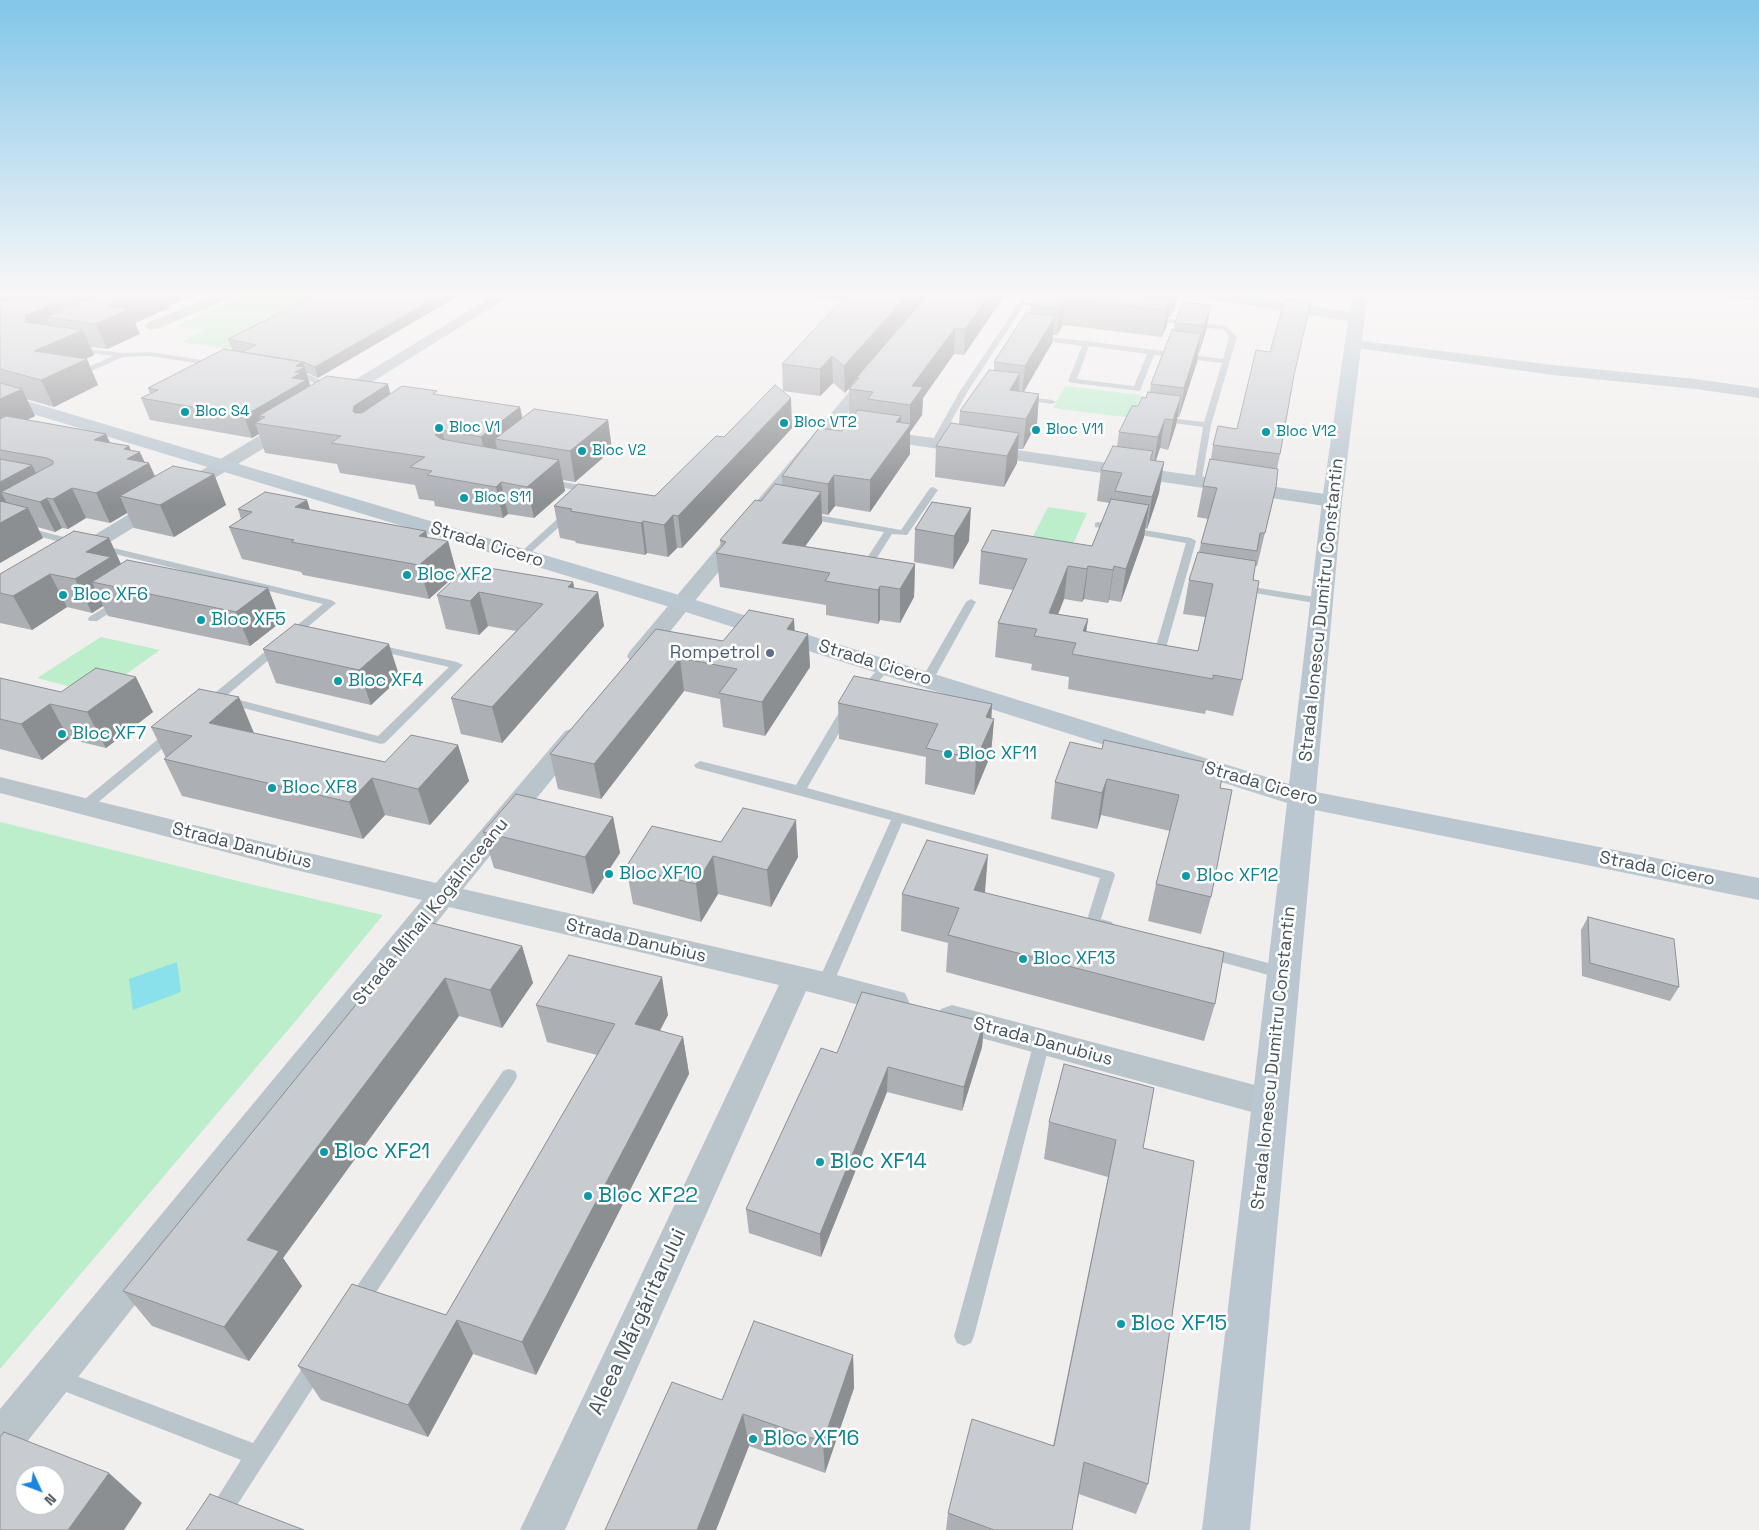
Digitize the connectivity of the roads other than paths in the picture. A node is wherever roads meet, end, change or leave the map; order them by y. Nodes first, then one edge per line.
1 (104, 363) edge
2 (211, 363) edge
3 (393, 363) edge
4 (880, 363) edge
5 (983, 363) edge
6 (1079, 363) edge
7 (1147, 363) edge
8 (1224, 363) edge
9 (1351, 363) edge
10 (1501, 363) edge
11 (228, 366) edge
12 (287, 374) edge
13 (78, 375) edge
14 (964, 391) junction
15 (974, 392) edge
16 (344, 393) junction
17 (1759, 393) edge
18 (1013, 397) edge
19 (0, 398) edge
20 (1052, 402) dead end
21 (320, 407) edge
22 (304, 417) edge
23 (1154, 418) edge
24 (1207, 425) junction
25 (827, 428) junction
26 (936, 443) junction
27 (223, 465) junction
28 (537, 480) edge
29 (1198, 482) junction
30 (933, 490) dead end
31 (1332, 501) junction
32 (797, 514) edge
33 (1098, 525) edge
34 (12, 527) edge
35 (890, 530) junction
36 (90, 546) junction
37 (522, 555) junction
38 (58, 565) edge
39 (173, 566) junction
40 (863, 571) edge
41 (157, 576) edge
42 (1228, 586) edge
43 (125, 598) edge
44 (1321, 601) junction
45 (971, 602) dead end
46 (681, 603) junction
47 (93, 619) edge
48 (298, 630) junction
49 (317, 634) edge
50 (363, 644) edge
51 (1157, 664) edge
52 (886, 667) junction
53 (620, 679) edge
54 (927, 680) junction
55 (216, 698) junction
56 (200, 711) edge
57 (589, 717) edge
58 (185, 724) edge
59 (700, 765) dead end
60 (0, 785) edge
61 (798, 790) junction
62 (1301, 798) junction
63 (84, 806) junction
64 (898, 818) junction
65 (1759, 889) edge
66 (442, 895) junction
67 (1121, 930) edge
68 (1197, 950) edge
69 (1283, 973) junction
70 (811, 981) junction
71 (1042, 1042) junction
72 (509, 1076) dead end
73 (1270, 1103) junction
74 (350, 1315) edge
75 (964, 1336) dead end
76 (328, 1348) edge
77 (54, 1377) junction
78 (0, 1442) edge
79 (256, 1455) junction
80 (208, 1530) edge
81 (542, 1530) edge
82 (1226, 1530) edge

1 - 13 lane
2 - 11 lane
3 - 16 street
4 - 25 street
5 - 14 lane
6 - 7 lane
8 - 24 lane
9 - 31 street, Strada Ionescu Dumitru Constantin
10 - 17 street
12 - 16 lane
14 - 15 lane
14 - 26 lane
16 - 21 street
18 - 20 lane
19 - 27 street, Strada Cicero
22 - 27 street
23 - 24 lane
24 - 29 lane
25 - 26 street
25 - 46 street
26 - 29 street
27 - 36 street
27 - 37 street, Strada Cicero
28 - 37 lane
29 - 31 street
30 - 35 lane
31 - 44 street, Strada Ionescu Dumitru Constantin
32 - 35 lane
33 - 51 lane
34 - 36 lane
35 - 40 lane
36 - 38 street
36 - 39 lane
37 - 46 street, Strada Cicero
39 - 41 lane
39 - 48 lane
42 - 44 lane
43 - 47 lane
44 - 62 street, Strada Ionescu Dumitru Constantin
45 - 54 lane
46 - 52 street, Strada Cicero
46 - 53 street
48 - 49 lane
48 - 55 lane
50 - 55 lane
52 - 54 street, Strada Cicero
52 - 61 lane
54 - 62 street, Strada Cicero
55 - 56 lane
57 - 66 street, Strada Mihail Kogălniceanu
58 - 63 lane
59 - 61 lane
60 - 63 street, Strada Danubius
61 - 64 lane
62 - 65 street, Strada Cicero
62 - 69 street, Strada Ionescu Dumitru Constantin
63 - 66 street, Strada Danubius
64 - 67 lane
64 - 70 lane
66 - 70 street, Strada Danubius
66 - 77 street, Strada Mihail Kogălniceanu
68 - 69 lane
69 - 73 street, Strada Ionescu Dumitru Constantin
70 - 71 street, Strada Danubius
70 - 81 street, Aleea Mărgăritarului
71 - 73 street, Strada Danubius
71 - 75 lane
72 - 74 lane
73 - 82 street, Strada Ionescu Dumitru Constantin
76 - 79 lane
77 - 78 street, Strada Mihail Kogălniceanu
77 - 79 lane
79 - 80 lane

